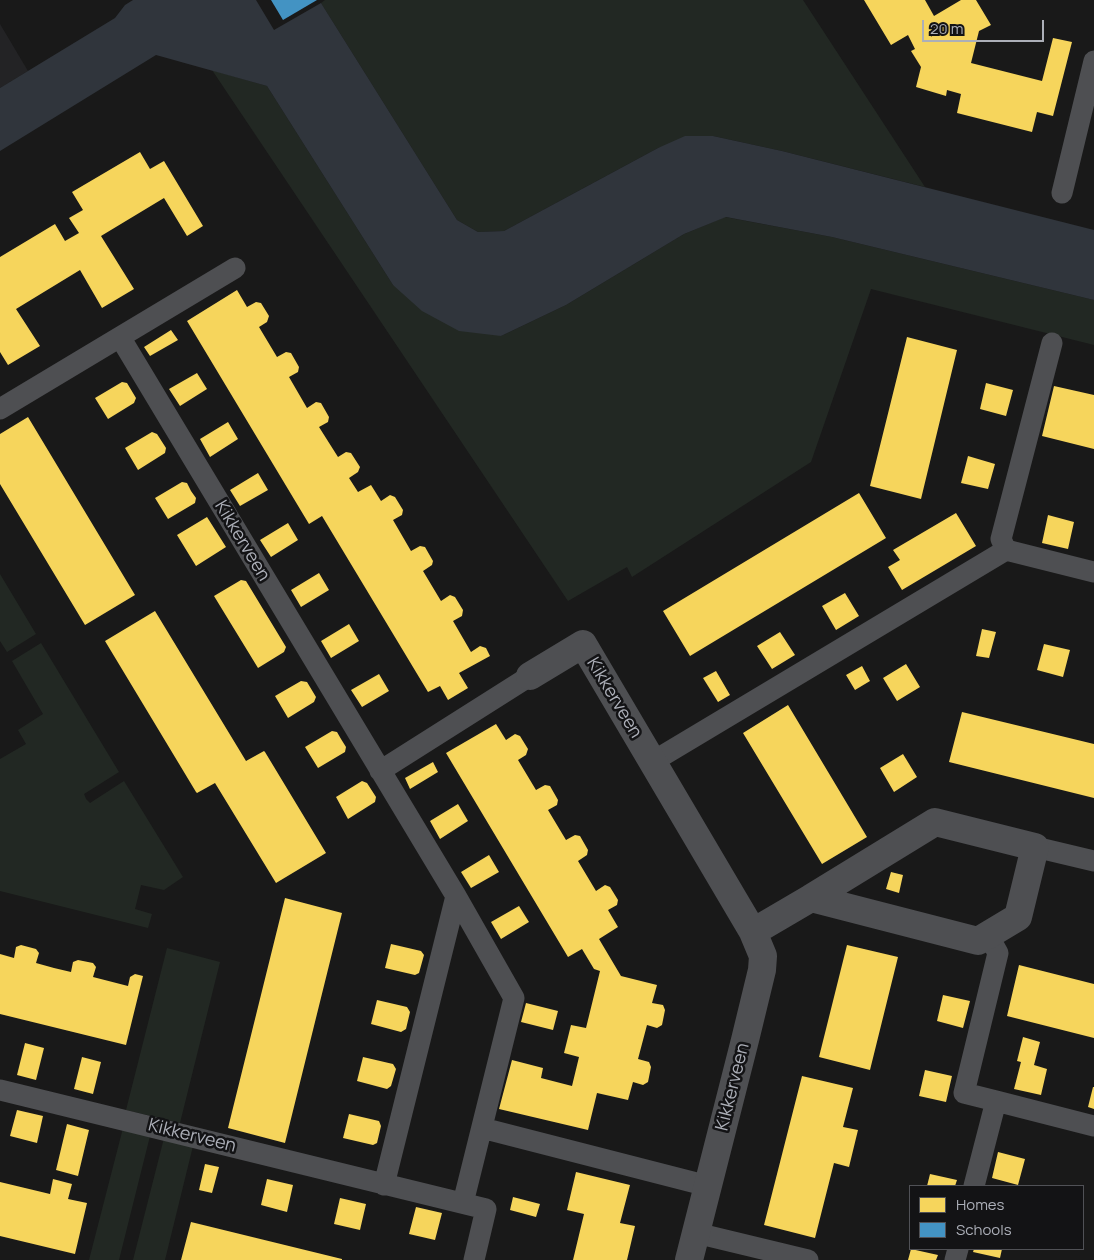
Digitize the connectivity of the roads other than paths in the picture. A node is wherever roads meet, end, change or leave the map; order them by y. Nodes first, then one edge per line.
1 (1094, 61) edge
2 (1062, 193) dead end
3 (236, 268) dead end
4 (120, 337) junction
5 (1052, 343) dead end
6 (0, 409) edge
7 (1006, 550) junction
8 (1094, 572) edge
9 (530, 676) joint
10 (652, 762) junction
11 (380, 771) junction
12 (1035, 847) junction
13 (1094, 861) edge
14 (456, 896) junction
15 (811, 898) junction
16 (753, 932) junction
17 (988, 935) junction
18 (0, 1090) edge
19 (996, 1101) junction
20 (1094, 1126) edge
21 (482, 1128) junction
22 (384, 1185) junction
23 (974, 1185) edge
24 (708, 1186) junction
25 (463, 1203) junction
26 (696, 1233) junction
27 (474, 1260) edge
28 (690, 1260) edge
29 (808, 1260) edge

1 - 2 lane
3 - 4 lane
4 - 6 lane
4 - 11 lane, Kikkerveen
5 - 7 lane
7 - 8 lane
7 - 10 lane
9 - 10 street, Kikkerveen
9 - 11 lane, Kikkerveen
10 - 16 street, Kikkerveen
11 - 14 lane, Kikkerveen
12 - 13 lane
12 - 15 street
12 - 17 street
14 - 21 lane, Kikkerveen
14 - 22 lane
15 - 16 street
15 - 17 street
16 - 24 street, Kikkerveen
17 - 19 lane
18 - 22 lane, Kikkerveen
19 - 20 lane
19 - 23 lane
21 - 24 lane
21 - 25 lane, Kikkerveen
22 - 25 lane, Kikkerveen
24 - 26 street, Kikkerveen
25 - 27 lane, Kikkerveen
26 - 28 street, Kikkerveen
26 - 29 lane

